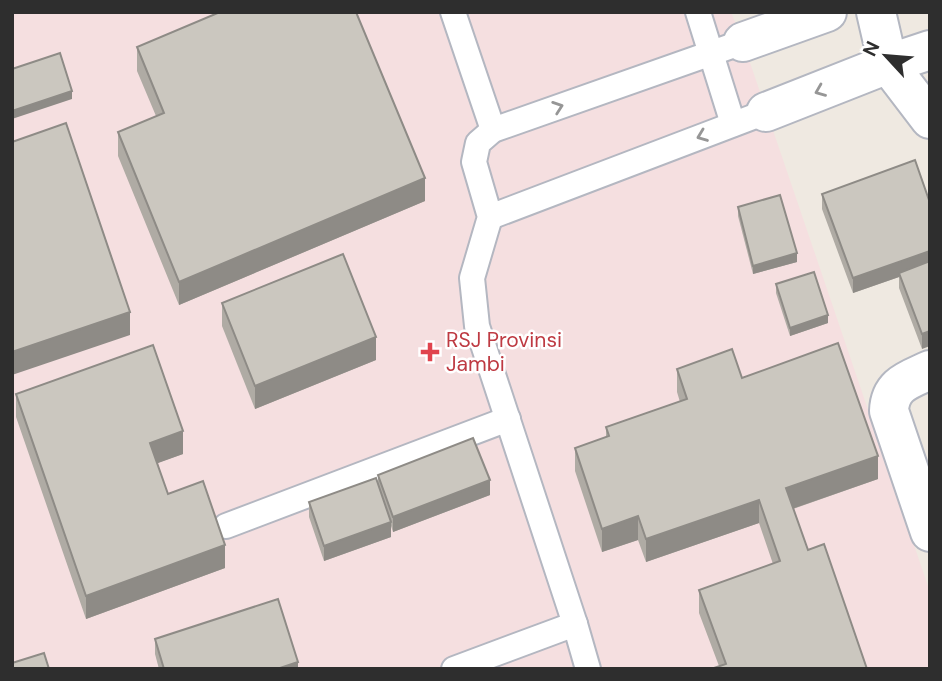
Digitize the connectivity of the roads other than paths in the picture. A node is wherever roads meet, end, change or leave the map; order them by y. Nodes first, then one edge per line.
1 (453, 12) edge
2 (698, 12) edge
3 (827, 12) edge
4 (876, 12) edge
5 (727, 48) junction
6 (930, 50) edge
7 (888, 64) junction
8 (750, 118) junction
9 (930, 119) edge
10 (493, 130) junction
11 (490, 217) junction
12 (930, 370) edge
13 (508, 419) junction
14 (226, 526) dead end
15 (930, 531) edge
16 (575, 624) junction
17 (454, 669) edge
18 (588, 669) edge

1 - 10 lane
2 - 5 lane
3 - 5 street
4 - 7 street
5 - 8 lane
10 -> 5 lane
6 - 7 street
7 -> 8 street
7 - 9 street
8 -> 11 lane
10 - 11 lane
11 - 13 lane
12 - 15 street
13 - 14 lane
13 - 16 lane
16 - 17 lane
16 - 18 lane

